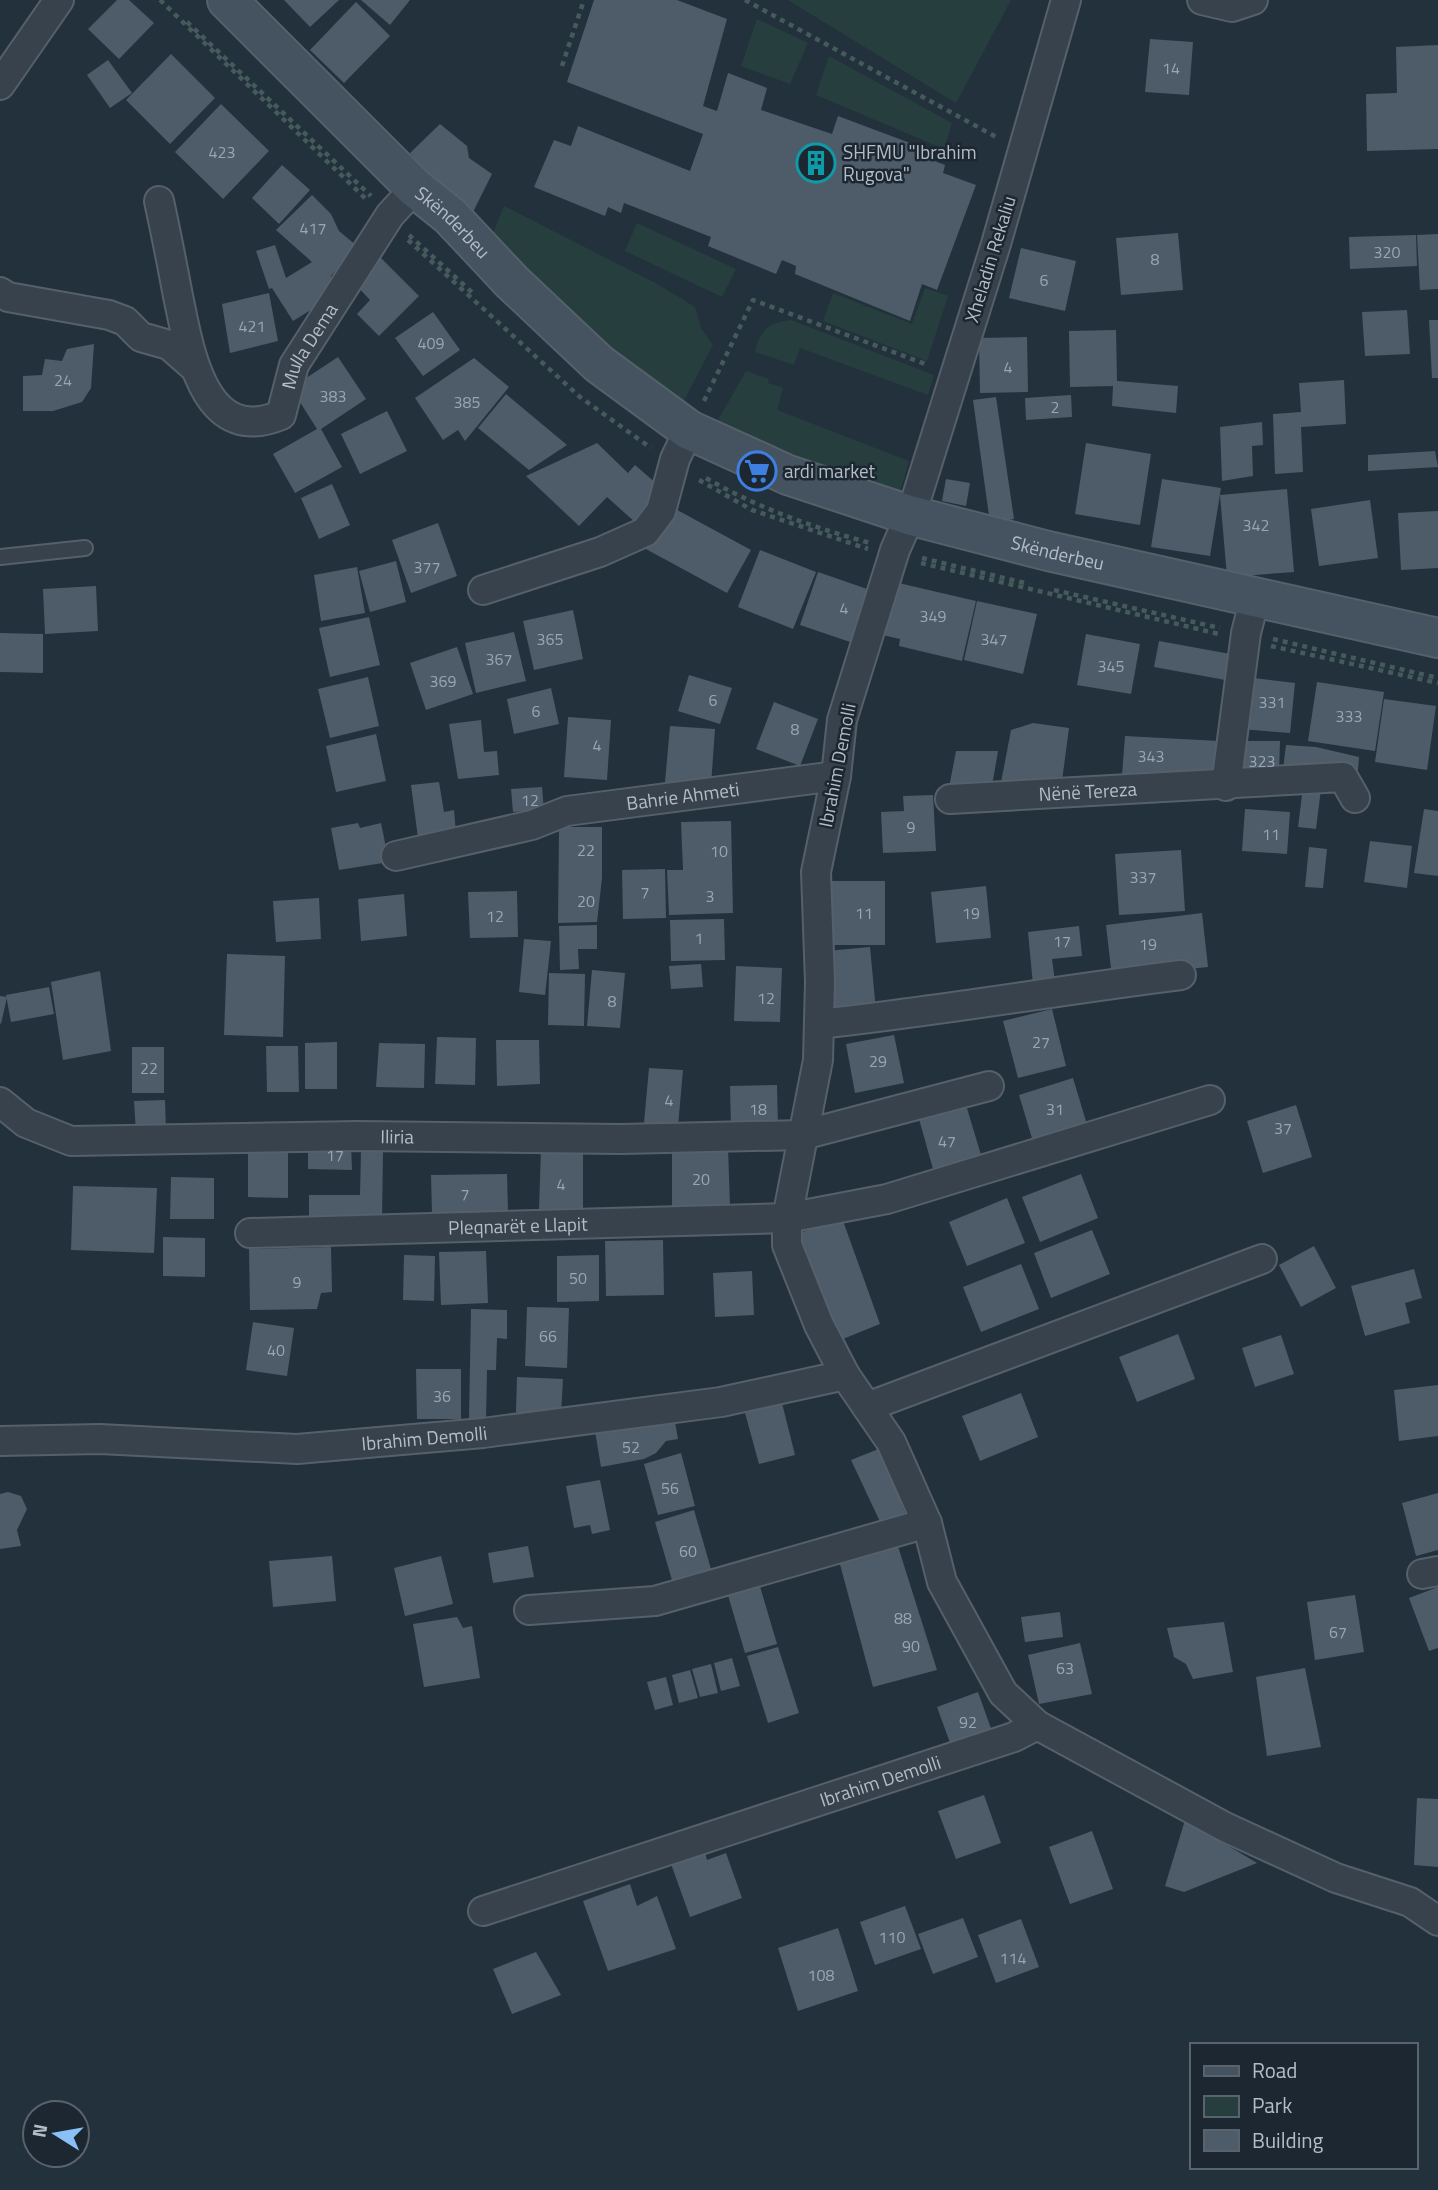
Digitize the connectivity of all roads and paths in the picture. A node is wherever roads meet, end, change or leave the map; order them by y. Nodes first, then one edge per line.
1 (59, 0) edge
2 (227, 0) edge
3 (584, 0) edge
4 (745, 0) edge
5 (1066, 0) edge
6 (1202, 0) edge
7 (1253, 0) edge
8 (562, 66) dead end
9 (0, 85) edge
10 (1002, 140) dead end
11 (415, 188) junction
12 (159, 201) dead end
13 (0, 292) edge
14 (935, 354) dead end
15 (194, 367) junction
16 (689, 430) junction
17 (909, 515) junction
18 (85, 548) dead end
19 (0, 557) edge
20 (483, 590) dead end
21 (1255, 597) junction
22 (1438, 638) edge
23 (836, 776) junction
24 (1226, 786) junction
25 (1355, 798) dead end
26 (950, 800) dead end
27 (396, 856) dead end
28 (1181, 975) dead end
29 (819, 1024) junction
30 (989, 1086) dead end
31 (1210, 1100) dead end
32 (0, 1102) edge
33 (803, 1135) junction
34 (787, 1218) junction
35 (250, 1233) dead end
36 (1262, 1259) dead end
37 (845, 1375) junction
38 (867, 1407) junction
39 (0, 1441) edge
40 (927, 1523) junction
41 (529, 1610) dead end
42 (1037, 1726) junction
43 (483, 1911) dead end
44 (1438, 1921) edge

1 - 9 street
2 - 11 main road, Skënderbeu
3 - 8 path
4 - 10 path
5 - 17 street, Xheladin Rekaliu
6 - 7 street
11 - 15 street, Mulla Dema
11 - 16 main road, Skënderbeu
12 - 15 street, Mulla Dema
13 - 15 street, Mulla Dema
14 - 16 path
16 - 17 main road, Skënderbeu
16 - 20 street
17 - 21 main road, Skënderbeu
17 - 23 street, Ibrahim Demolli
18 - 19 lane
21 - 22 main road, Skënderbeu
21 - 24 street
23 - 27 street, Bahrie Ahmeti
23 - 29 street, Ibrahim Demolli
24 - 25 street, Nënë Tereza
24 - 26 street, Nënë Tereza
28 - 29 street
29 - 33 street, Ibrahim Demolli
30 - 33 street
31 - 34 street
32 - 33 street, Iliria
33 - 34 street, Ibrahim Demolli
34 - 35 street, Pleqnarët e Llapit
34 - 37 street, Ibrahim Demolli
36 - 38 street
37 - 38 street, Ibrahim Demolli
37 - 39 street, Ibrahim Demolli
38 - 40 street, Ibrahim Demolli
40 - 41 street
40 - 42 street, Ibrahim Demolli
42 - 43 street, Ibrahim Demolli
42 - 44 street, Ibrahim Demolli

